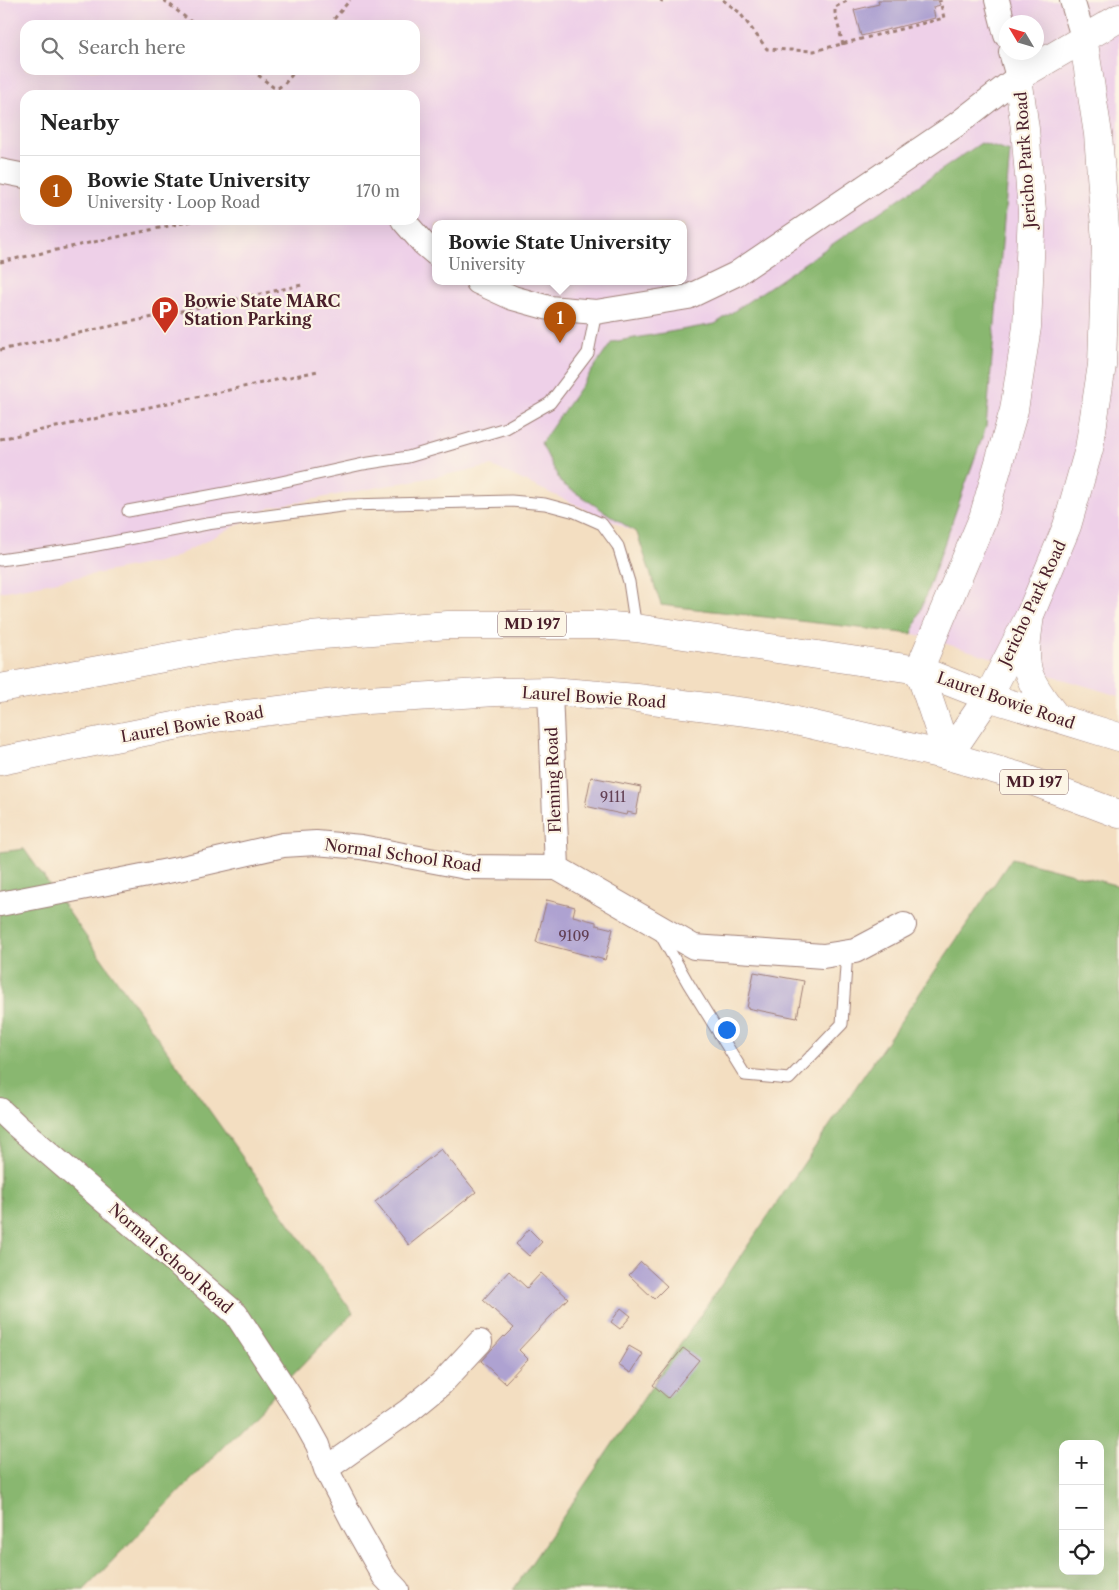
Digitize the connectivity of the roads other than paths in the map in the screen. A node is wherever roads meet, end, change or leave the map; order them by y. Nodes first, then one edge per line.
1 (997, 0) edge
2 (1072, 0) edge
3 (1001, 15) edge
4 (1119, 18) edge
5 (1083, 38) junction
6 (1014, 65) edge
7 (0, 171) edge
8 (20, 175) edge
9 (407, 225) edge
10 (432, 251) edge
11 (485, 285) edge
12 (596, 312) junction
13 (128, 511) dead end
14 (0, 560) edge
15 (1030, 614) junction
16 (636, 628) junction
17 (919, 670) junction
18 (0, 688) edge
19 (550, 691) junction
20 (988, 696) junction
21 (1057, 718) junction
22 (1119, 737) edge
23 (948, 756) junction
24 (0, 761) edge
25 (1119, 814) edge
26 (557, 868) junction
27 (0, 904) edge
28 (904, 925) dead end
29 (656, 926) junction
30 (847, 952) junction
31 (0, 1110) edge
32 (480, 1342) dead end
33 (326, 1469) junction
34 (396, 1590) edge

1 - 3 street
2 - 5 street
4 - 5 main road, Jericho Park Road
5 - 6 main road, Jericho Park Road
5 - 15 main road, Jericho Park Road
6 - 12 street, Jericho Park Road
6 - 17 main road, Jericho Park Road
7 - 8 street
9 - 10 street
11 - 12 street, Jericho Park Road
12 - 13 lane
14 - 16 lane
15 - 20 main road, Jericho Park Road
15 - 21 main road
16 - 17 main road, Laurel Bowie Road / MD 197
16 - 18 main road, Laurel Bowie Road / MD 197
17 - 20 main road, Laurel Bowie Road / MD 197
17 - 23 main road
19 - 23 main road, Laurel Bowie Road / MD 197
19 - 24 main road, Laurel Bowie Road / MD 197
19 - 26 street, Fleming Road
20 - 21 main road, Laurel Bowie Road / MD 197
20 - 23 main road, Jericho Park Road
21 - 22 main road, Laurel Bowie Road / MD 197
23 - 25 main road, Laurel Bowie Road / MD 197
26 - 27 street, Normal School Road
26 - 29 street, Normal School Road
28 - 30 street, Normal School Road
29 - 30 street, Normal School Road
29 - 30 lane
31 - 33 street, Normal School Road
32 - 33 street
33 - 34 street, Normal School Road

